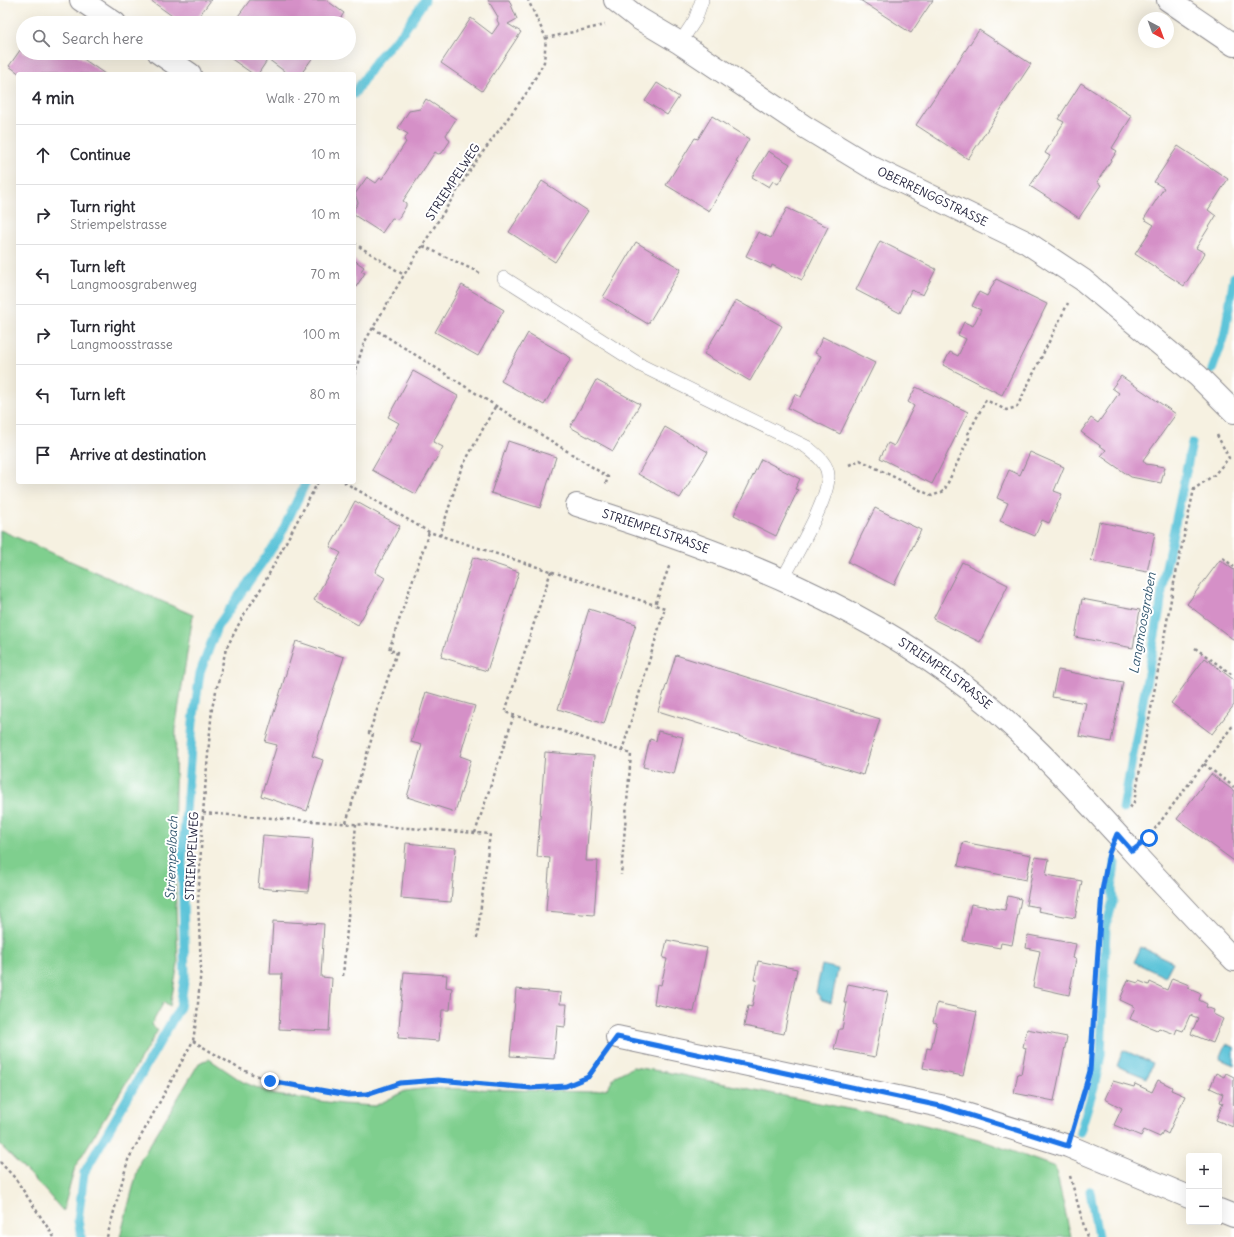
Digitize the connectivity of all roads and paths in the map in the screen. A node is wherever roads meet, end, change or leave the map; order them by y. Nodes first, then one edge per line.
1 (81, 0) edge
2 (528, 0) edge
3 (615, 0) edge
4 (702, 0) edge
5 (1168, 0) edge
6 (105, 16) edge
7 (638, 18) junction
8 (546, 38) junction
9 (680, 43) junction
10 (1234, 45) edge
11 (169, 60) edge
12 (187, 72) edge
13 (356, 244) edge
14 (423, 246) junction
15 (404, 275) junction
16 (504, 278) joint
17 (1065, 310) dead end
18 (374, 328) junction
19 (356, 368) edge
20 (1218, 398) junction
21 (496, 405) junction
22 (1234, 412) edge
23 (868, 464) dead end
24 (317, 484) edge
25 (347, 484) edge
26 (587, 508) joint
27 (429, 532) junction
28 (440, 536) junction
29 (1223, 558) dead end
30 (670, 563) dead end
31 (1234, 567) edge
32 (551, 571) junction
33 (783, 580) junction
34 (656, 605) junction
35 (1195, 648) dead end
36 (1234, 676) edge
37 (514, 715) junction
38 (1234, 724) edge
39 (622, 751) junction
40 (1204, 764) junction
41 (1234, 787) edge
42 (203, 813) junction
43 (346, 823) junction
44 (356, 824) junction
45 (475, 833) junction
46 (1117, 834) junction
47 (1132, 851) junction
48 (621, 875) dead end
49 (477, 938) dead end
50 (1234, 960) edge
51 (343, 976) dead end
52 (617, 1037) joint
53 (193, 1041) junction
54 (1068, 1146) junction
55 (0, 1162) edge
56 (1186, 1196) edge
57 (1222, 1211) edge
58 (1234, 1216) edge
59 (54, 1237) edge
60 (107, 1237) edge
61 (1087, 1237) edge

1 - 6 street
2 - 8 path
3 - 7 street, OBERRENGGSTRASSE
4 - 9 lane
5 - 10 street
7 - 8 path
7 - 9 street, OBERRENGGSTRASSE
8 - 14 path, STRIEMPELWEG
9 - 20 street, OBERRENGGSTRASSE
11 - 12 street
13 - 15 path
14 - 15 path, STRIEMPELWEG
14 - 16 path
15 - 18 path, STRIEMPELWEG
16 - 33 lane
17 - 23 path
18 - 19 path, STRIEMPELWEG
18 - 21 path
20 - 22 street, OBERRENGGSTRASSE
20 - 46 path
21 - 26 path
21 - 28 path
24 - 42 path, STRIEMPELWEG
25 - 27 path
26 - 33 street, STRIEMPELSTRASSE
27 - 28 path
27 - 43 path
28 - 32 path
29 - 31 path
30 - 34 path
32 - 34 path
32 - 37 path
33 - 46 street, STRIEMPELSTRASSE
34 - 39 path
35 - 36 path
37 - 39 path
37 - 45 path
38 - 40 path
39 - 48 path
40 - 41 path
40 - 47 path
42 - 43 path
42 - 53 path, STRIEMPELWEG
43 - 44 path
44 - 45 path
44 - 51 path
45 - 49 path
46 - 47 street, STRIEMPELSTRASSE
46 - 54 path
47 - 50 street, STRIEMPELSTRASSE
52 - 53 path
52 - 54 street
53 - 60 path, STRIEMPELWEG
54 - 56 street
54 - 61 path
55 - 59 path
57 - 58 street

